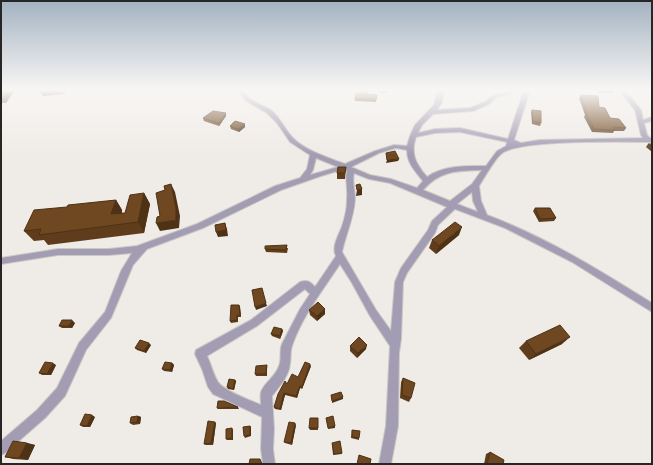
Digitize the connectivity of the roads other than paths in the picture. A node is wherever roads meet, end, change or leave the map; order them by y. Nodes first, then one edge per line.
1 (268, 112) edge
2 (433, 112) joint
3 (439, 112) edge
4 (519, 112) edge
5 (639, 112) edge
6 (651, 120) edge
7 (642, 122) junction
8 (413, 136) junction
9 (650, 139) edge
10 (510, 145) junction
11 (409, 148) junction
12 (313, 154) junction
13 (348, 168) junction
14 (487, 168) junction
15 (302, 180) junction
16 (426, 181) junction
17 (475, 186) junction
18 (418, 191) junction
19 (452, 205) junction
20 (484, 217) junction
21 (147, 246) junction
22 (340, 256) junction
23 (1, 261) edge
24 (315, 294) junction
25 (652, 308) edge
26 (395, 345) junction
27 (267, 414) junction
28 (1, 449) edge
29 (269, 464) edge
30 (385, 464) edge

1 - 12 street
2 - 3 street
2 - 8 street
4 - 10 street
5 - 7 street
6 - 7 street
7 - 9 street
8 - 10 street
8 - 11 street
9 - 10 street
10 - 14 street
11 - 13 street
11 - 16 street
12 - 13 street
12 - 15 street
13 - 15 street
13 - 18 street
13 - 22 street
14 - 16 street
14 - 17 street
15 - 21 street
16 - 18 street
17 - 19 street
17 - 20 street
18 - 19 street
19 - 20 street
19 - 26 street
20 - 25 street
21 - 23 street
21 - 28 street
22 - 24 street
22 - 26 street
24 - 27 street
24 - 27 street
26 - 30 street
27 - 29 street

